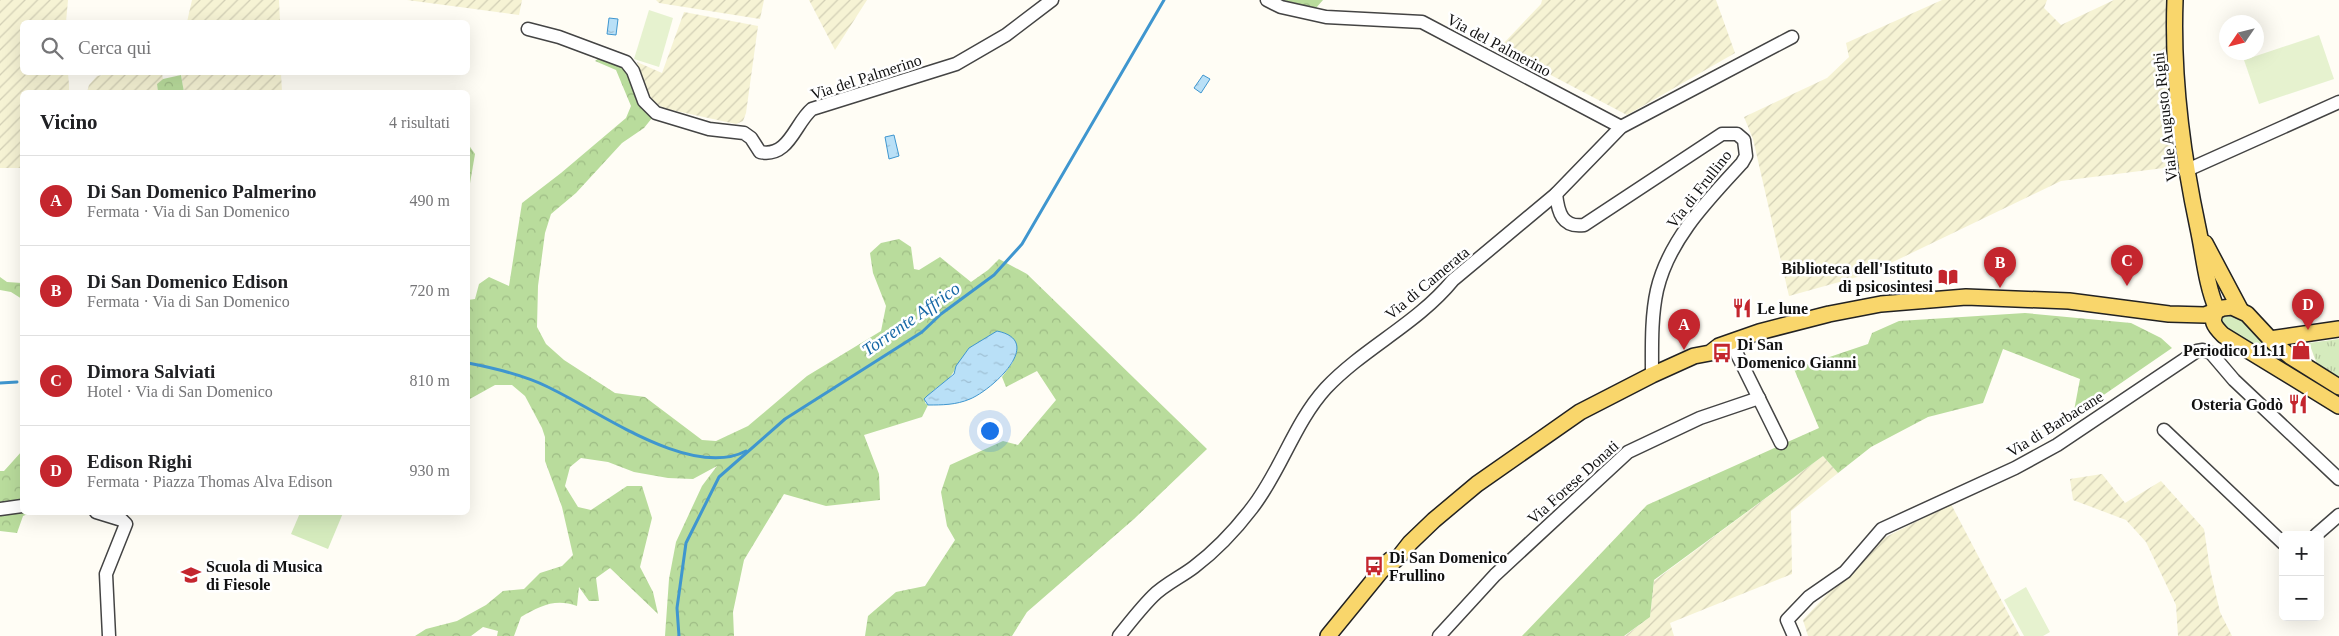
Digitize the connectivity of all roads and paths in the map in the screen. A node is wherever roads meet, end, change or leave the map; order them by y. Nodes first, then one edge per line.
1 (1052, 0) edge
2 (1267, 0) edge
3 (2175, 0) edge
4 (528, 29) dead end
5 (1792, 36) dead end
6 (2339, 102) edge
7 (1621, 127) junction
8 (2185, 171) junction
9 (1556, 194) junction
10 (2199, 230) junction
11 (2240, 309) junction
12 (2218, 310) junction
13 (2168, 314) junction
14 (2339, 329) edge
15 (2223, 335) junction
16 (2270, 338) junction
17 (1731, 342) junction
18 (1652, 345) junction
19 (1667, 368) junction
20 (1652, 374) junction
21 (2339, 387) edge
22 (1759, 398) junction
23 (2339, 406) edge
24 (2164, 430) dead end
25 (1781, 443) dead end
26 (2339, 479) edge
27 (20, 506) edge
28 (0, 510) edge
29 (106, 515) edge
30 (2339, 515) edge
31 (2321, 531) edge
32 (2279, 539) edge
33 (109, 636) edge
34 (1118, 636) edge
35 (1328, 636) edge
36 (1439, 636) edge
37 (1794, 636) edge

1 - 4 street, Via del Palmerino
2 - 7 street, Via del Palmerino
3 - 8 main road, Viale Augusto Righi
5 - 7 street, Via di Camerata
6 - 8 street
7 - 9 street, Via di Camerata
8 - 10 main road, Viale Augusto Righi
9 - 18 street, Via di Frullino
9 - 34 street, Via di Camerata
10 - 11 main road, Viale Augusto Righi
10 - 12 main road, Viale Augusto Righi
11 - 12 main road
11 - 16 main road, Viale Augusto Righi
12 - 13 main road
12 - 15 main road, Viale Augusto Righi
13 - 15 main road
13 - 17 main road
14 - 16 main road
15 - 23 main road
16 - 21 main road, Viale Augusto Righi
17 - 19 main road
17 - 22 street
18 - 19 street
18 - 20 street, Via di Frullino
19 - 20 main road
20 - 35 main road
22 - 25 street
22 - 36 street, Via Forese Donati
24 - 32 street
26 - 37 street, Via di Barbacane
27 - 28 street
29 - 33 street
30 - 31 street

